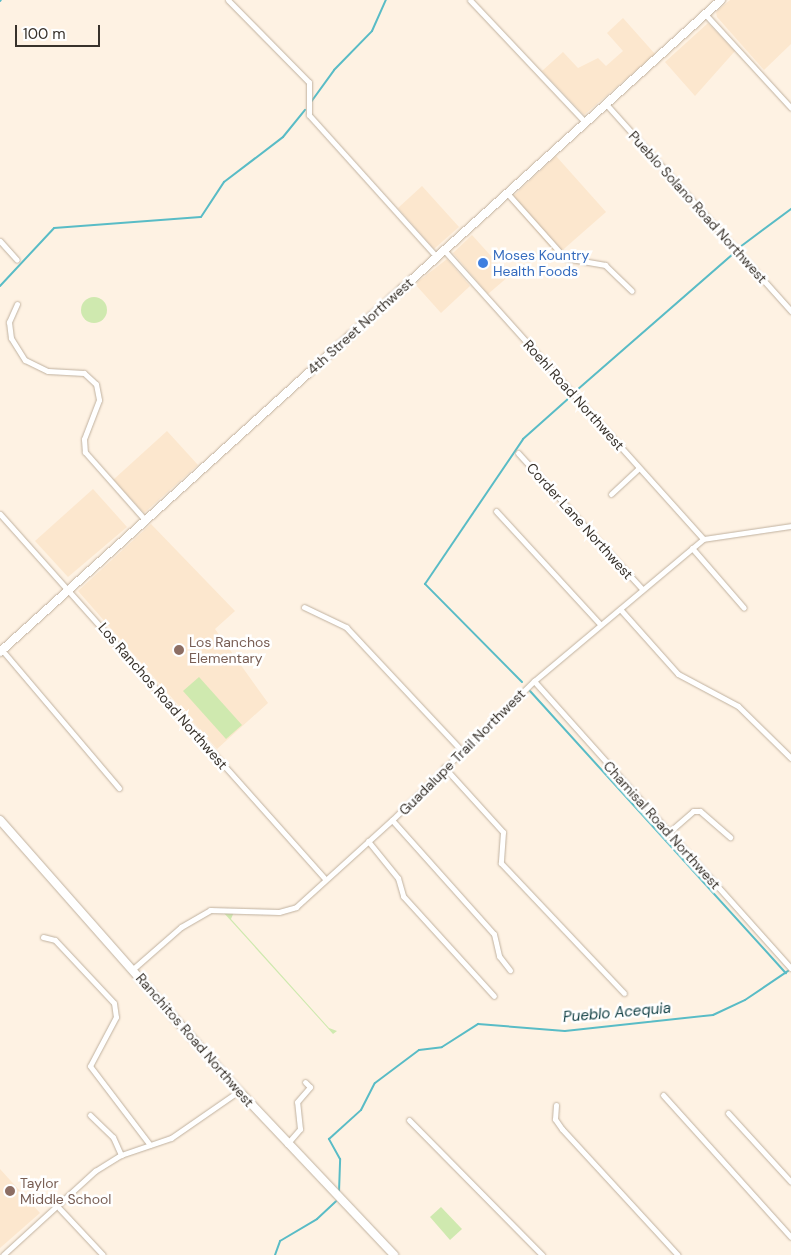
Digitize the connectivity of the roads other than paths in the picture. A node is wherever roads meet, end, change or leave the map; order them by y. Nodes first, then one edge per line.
1 (228, 0) edge
2 (470, 0) edge
3 (721, 0) edge
4 (705, 14) junction
5 (606, 104) junction
6 (791, 108) edge
7 (585, 122) junction
8 (507, 193) junction
9 (0, 241) edge
10 (444, 250) junction
11 (437, 257) junction
12 (17, 260) dead end
13 (632, 291) dead end
14 (17, 304) dead end
15 (791, 311) edge
16 (518, 454) dead end
17 (639, 468) junction
18 (611, 494) dead end
19 (496, 511) dead end
20 (0, 514) edge
21 (146, 520) junction
22 (791, 526) edge
23 (702, 539) junction
24 (692, 548) junction
25 (69, 589) junction
26 (642, 589) junction
27 (304, 607) dead end
28 (744, 608) dead end
29 (620, 609) junction
30 (600, 624) junction
31 (1, 651) edge
32 (534, 681) junction
33 (461, 750) junction
34 (791, 758) edge
35 (444, 767) junction
36 (119, 788) dead end
37 (0, 820) edge
38 (392, 820) junction
39 (668, 833) junction
40 (730, 837) dead end
41 (368, 841) junction
42 (324, 878) junction
43 (42, 937) dead end
44 (791, 968) edge
45 (133, 969) junction
46 (510, 970) dead end
47 (624, 993) dead end
48 (494, 996) dead end
49 (305, 1082) dead end
50 (239, 1091) junction
51 (662, 1095) dead end
52 (556, 1105) dead end
53 (728, 1113) dead end
54 (90, 1115) dead end
55 (410, 1120) dead end
56 (287, 1144) junction
57 (150, 1145) junction
58 (121, 1155) junction
59 (791, 1182) edge
60 (59, 1208) junction
61 (791, 1237) edge
62 (2, 1255) edge
63 (103, 1255) edge
64 (394, 1255) edge
65 (542, 1255) edge
66 (678, 1255) edge

1 - 11 street
2 - 7 street
3 - 4 main road, 4th Street Northwest
4 - 5 main road, 4th Street Northwest
4 - 6 street
5 - 7 main road, 4th Street Northwest
5 - 15 street, Pueblo Solano Road Northwest
7 - 8 main road, 4th Street Northwest
8 - 10 main road, 4th Street Northwest
8 - 13 street
9 - 12 street
10 - 11 main road, 4th Street Northwest
10 - 17 street, Roehl Road Northwest
11 - 21 main road, 4th Street Northwest
14 - 21 street
16 - 26 street, Corder Lane Northwest
17 - 18 street
17 - 23 street, Roehl Road Northwest
19 - 30 street
20 - 25 street, Los Ranchos Road Northwest
21 - 25 main road, 4th Street Northwest
22 - 23 street
23 - 24 street, Guadalupe Trail Northwest
24 - 26 street, Guadalupe Trail Northwest
24 - 28 street
25 - 31 main road, 4th Street Northwest
25 - 42 street, Los Ranchos Road Northwest
26 - 29 street, Guadalupe Trail Northwest
27 - 33 street
29 - 30 street, Guadalupe Trail Northwest
29 - 34 street
30 - 32 street, Guadalupe Trail Northwest
31 - 36 street
32 - 33 street, Guadalupe Trail Northwest
32 - 39 street, Chamisal Road Northwest
33 - 35 street, Guadalupe Trail Northwest
35 - 38 street, Guadalupe Trail Northwest
35 - 47 street
37 - 45 main road, Ranchitos Road Northwest
38 - 41 street, Guadalupe Trail Northwest
38 - 46 street
39 - 40 street
39 - 44 street, Chamisal Road Northwest
41 - 42 street, Guadalupe Trail Northwest
41 - 48 street
42 - 45 street, Guadalupe Trail Northwest
43 - 57 street
45 - 50 main road, Ranchitos Road Northwest
49 - 56 street
50 - 56 main road, Ranchitos Road Northwest
50 - 57 street
51 - 61 street
52 - 66 street
53 - 59 street
54 - 58 street
55 - 65 street
56 - 64 main road, Ranchitos Road Northwest
57 - 58 street
58 - 60 street
60 - 62 street
60 - 63 street

